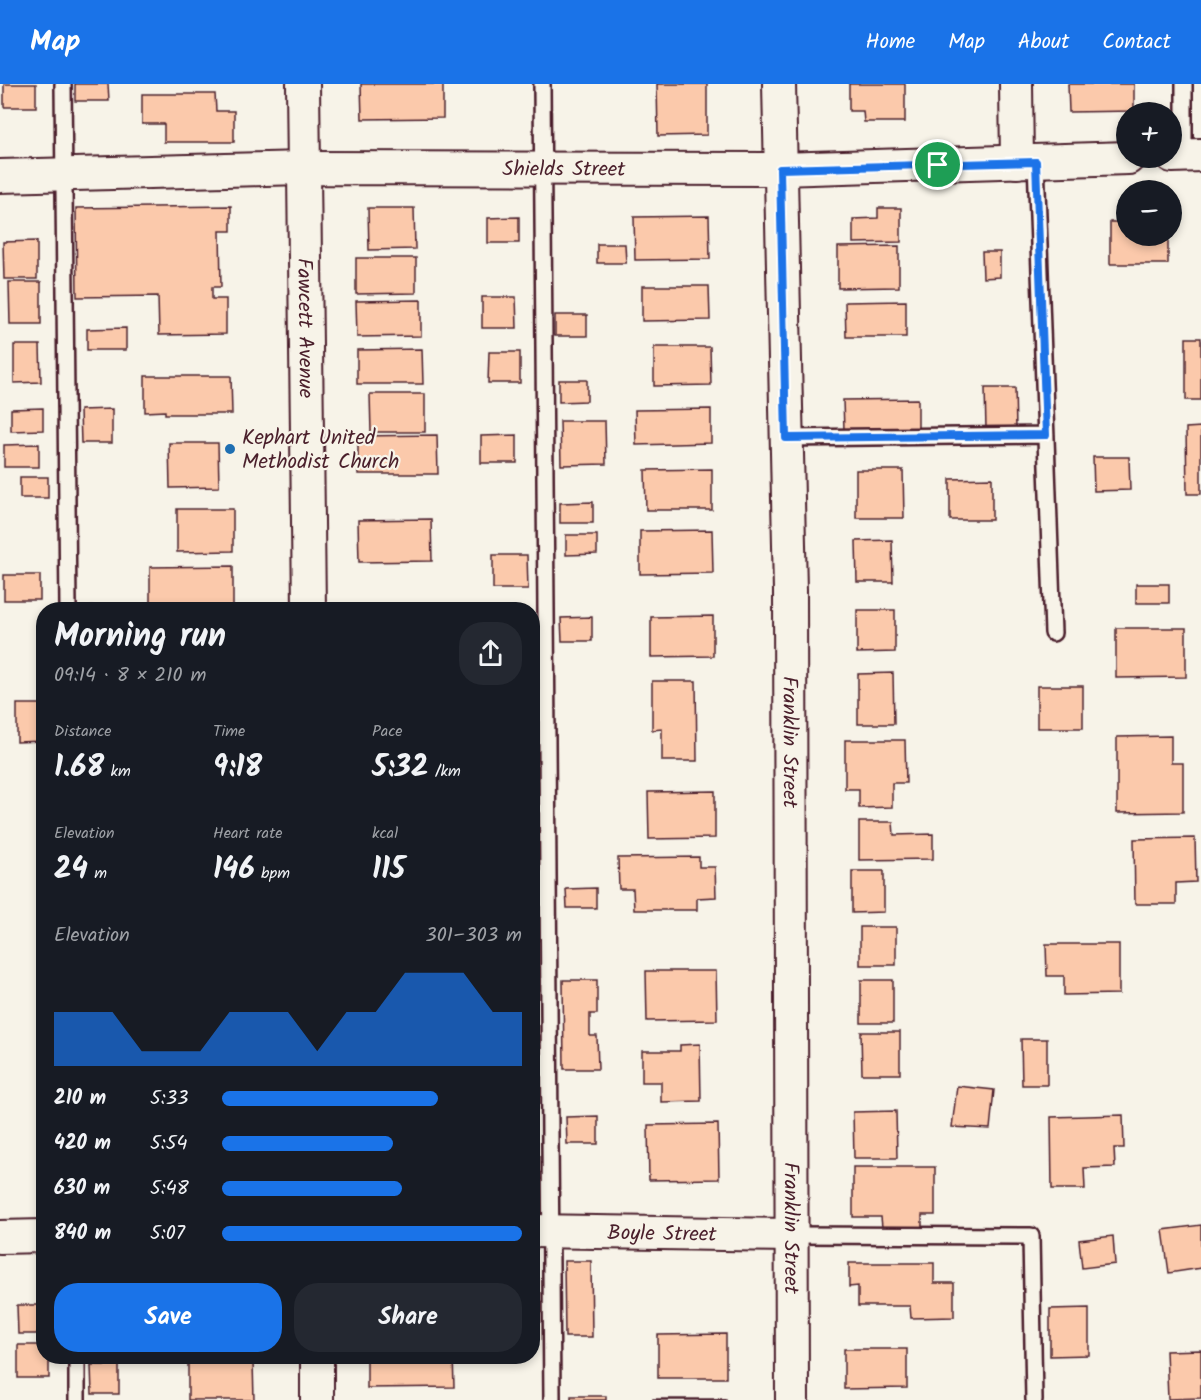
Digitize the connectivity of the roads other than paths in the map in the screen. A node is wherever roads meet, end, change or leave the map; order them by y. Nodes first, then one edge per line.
1 (63, 84) edge
2 (303, 84) edge
3 (542, 84) edge
4 (778, 84) edge
5 (1016, 84) edge
6 (1184, 84) edge
7 (1185, 155) edge
8 (1116, 158) edge
9 (1026, 162) junction
10 (303, 168) junction
11 (542, 169) junction
12 (780, 169) junction
13 (62, 175) junction
14 (0, 176) edge
15 (1046, 435) junction
16 (786, 438) junction
17 (68, 602) edge
18 (309, 602) edge
19 (1053, 633) dead end
20 (542, 1232) edge
21 (792, 1235) junction
22 (36, 1236) edge
23 (0, 1237) edge
24 (77, 1364) edge
25 (317, 1364) edge
26 (77, 1400) edge
27 (318, 1400) edge
28 (552, 1400) edge
29 (792, 1400) edge
30 (1034, 1400) edge

1 - 13 lane
2 - 10 street, Fawcett Avenue
3 - 11 lane
4 - 12 street, Franklin Street
5 - 9 street
6 - 7 lane
8 - 9 street, Shields Street
9 - 12 street, Shields Street
9 - 15 lane
10 - 11 street, Shields Street
10 - 13 street, Shields Street
10 - 18 street, Fawcett Avenue
11 - 12 street, Shields Street
11 - 20 lane
12 - 16 street, Franklin Street
13 - 14 street, Shields Street
13 - 17 lane
15 - 16 lane
15 - 19 lane
16 - 21 street, Franklin Street
20 - 21 street, Boyle Street
20 - 28 lane
21 - 29 street, Franklin Street
21 - 30 lane
22 - 23 street
24 - 26 lane
25 - 27 street

